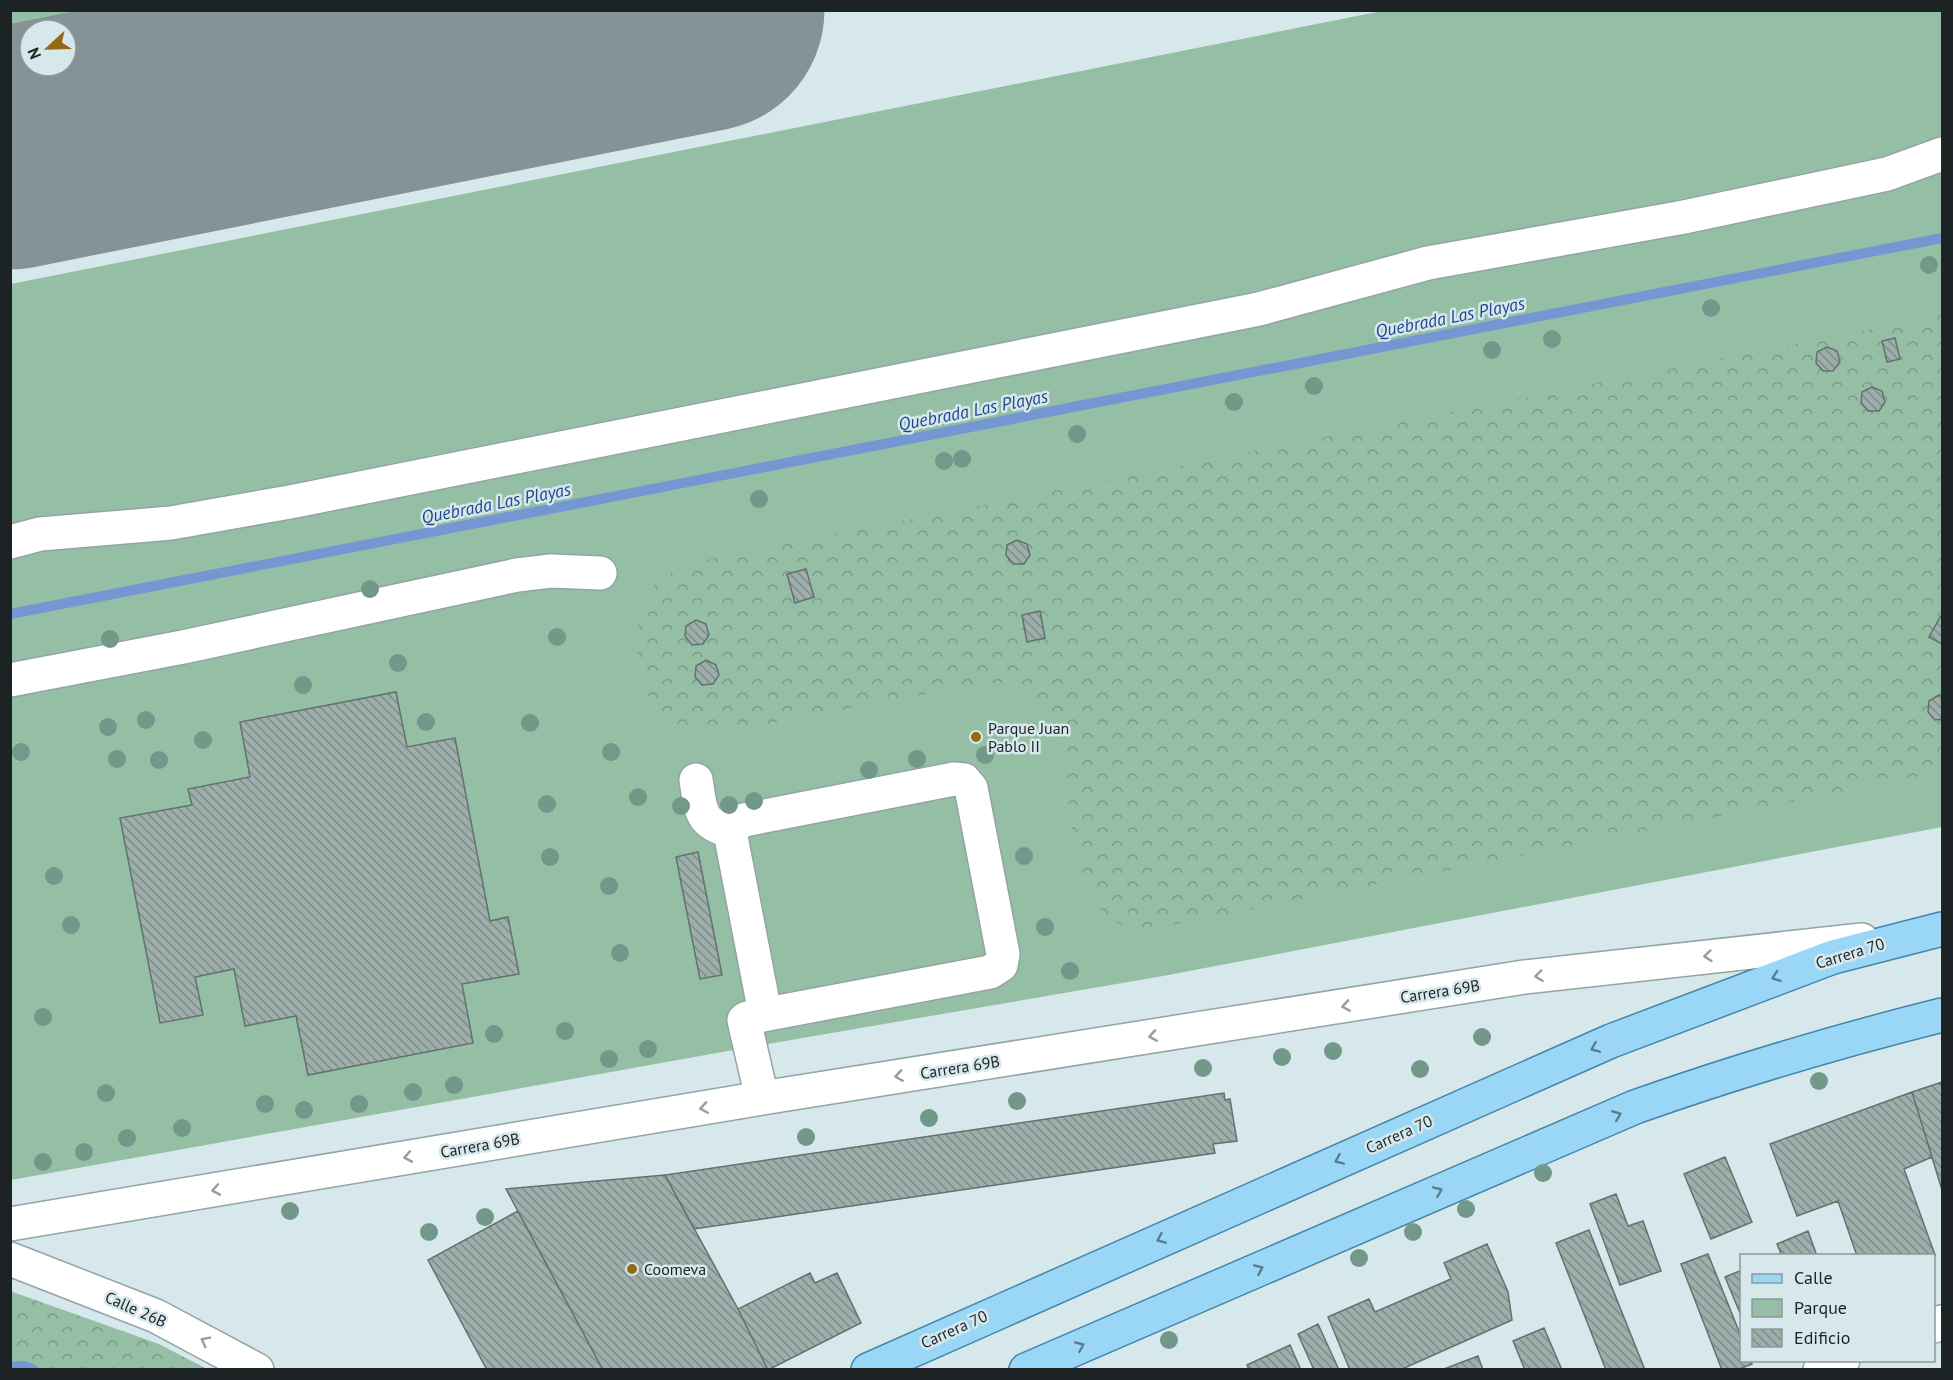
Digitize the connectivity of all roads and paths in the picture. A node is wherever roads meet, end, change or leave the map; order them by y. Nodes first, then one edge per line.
1 (1942, 154) edge
2 (10, 542) edge
3 (600, 573) dead end
4 (10, 680) edge
5 (696, 780) dead end
6 (731, 831) junction
7 (1927, 932) edge
8 (765, 1013) junction
9 (1942, 1015) edge
10 (762, 1098) junction
11 (10, 1224) edge
12 (10, 1259) edge
13 (1838, 1362) edge
14 (257, 1370) edge
15 (868, 1370) edge
16 (1026, 1370) edge
17 (1820, 1370) edge

1 - 2 street
3 - 4 street
5 - 6 street
6 - 8 street
6 - 8 street
7 -> 10 street, Carrera 69B
7 -> 15 main road, Carrera 70
8 - 10 street
16 -> 9 main road
10 -> 11 street, Carrera 69B
14 -> 12 street, Calle 26B
13 - 17 street

